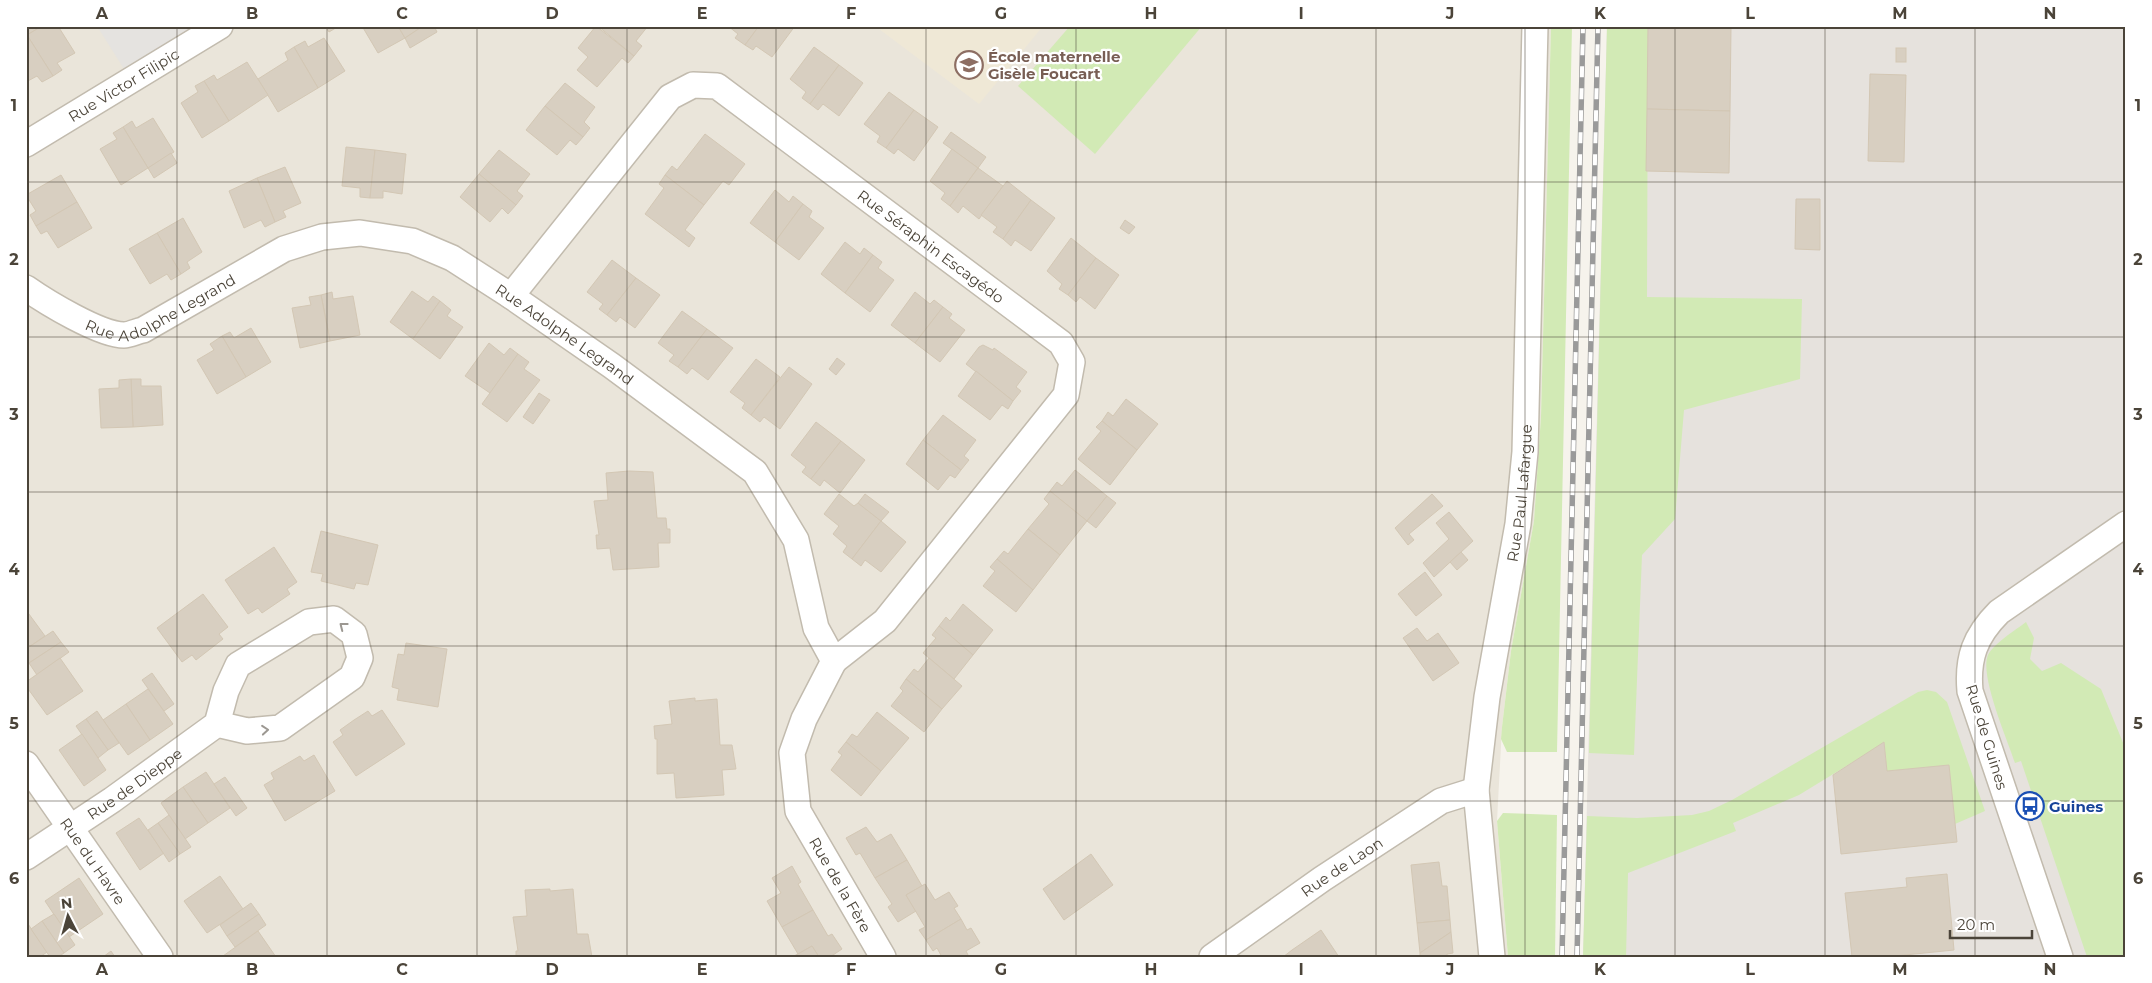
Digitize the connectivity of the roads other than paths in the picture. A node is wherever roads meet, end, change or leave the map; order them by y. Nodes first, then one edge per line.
1 (220, 26) edge
2 (1534, 26) edge
3 (26, 144) edge
4 (26, 288) edge
5 (510, 296) junction
6 (2126, 524) edge
7 (834, 661) junction
8 (217, 724) junction
9 (26, 764) edge
10 (1476, 790) junction
11 (71, 827) junction
12 (26, 857) edge
13 (160, 957) edge
14 (883, 957) edge
15 (1212, 957) edge
16 (1492, 957) edge
17 (2060, 957) edge

1 - 3 street, Rue Victor Filipic
2 - 10 street, Rue Paul Lafargue
4 - 5 street, Rue Adolphe Legrand
5 - 7 street, Rue Adolphe Legrand
5 - 7 street, Rue Séraphin Escagédo
6 - 17 street, Rue de Guines
7 - 14 street, Rue de la Fère
8 -> 8 street
8 - 11 street, Rue de Dieppe
9 - 11 street, Rue du Havre
10 - 15 street, Rue de Laon
10 - 16 street, Rue Paul Lafargue
11 - 12 street, Rue de Dieppe
11 - 13 street, Rue du Havre

